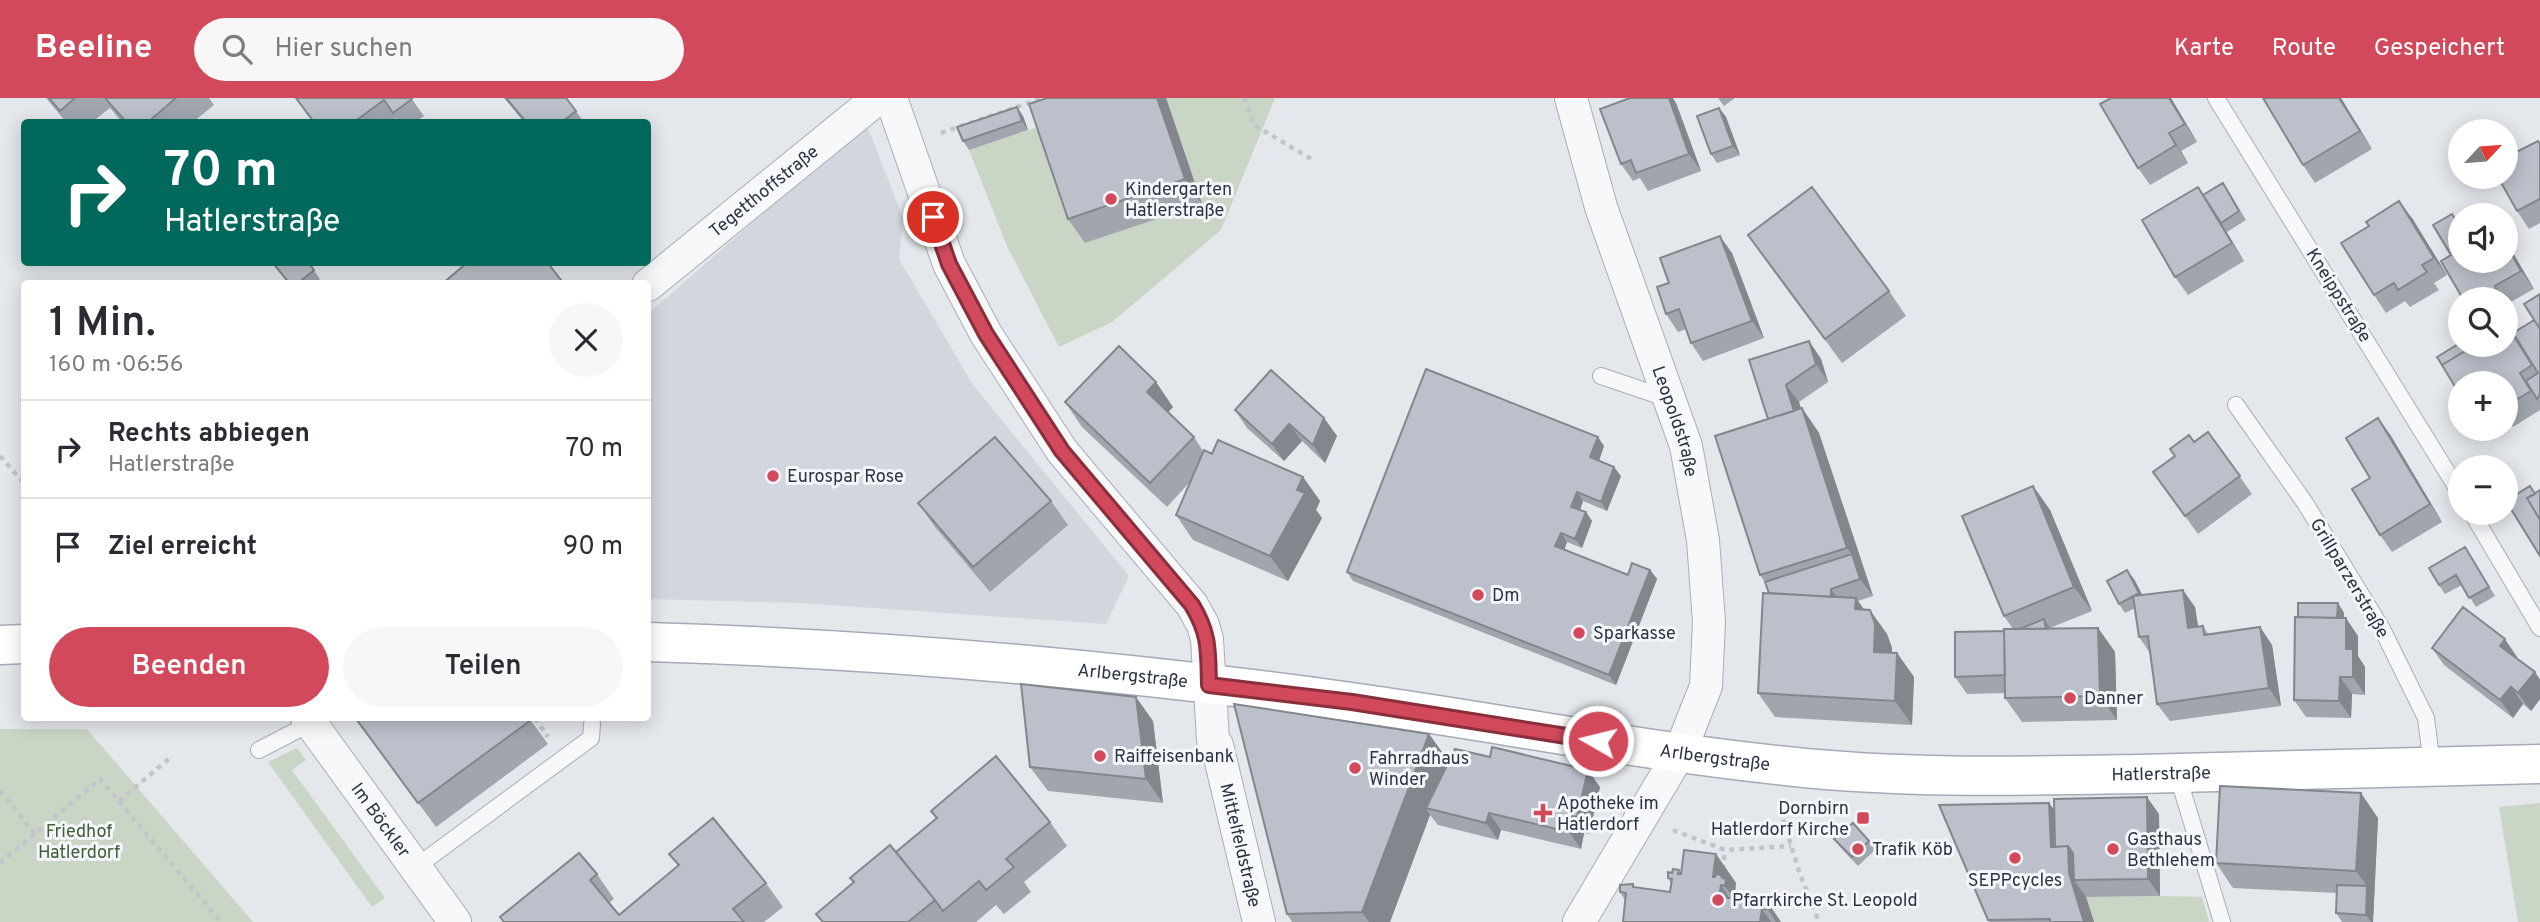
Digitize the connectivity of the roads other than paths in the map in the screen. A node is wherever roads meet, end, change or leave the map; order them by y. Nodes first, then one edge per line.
1 (878, 98) edge
2 (891, 98) edge
3 (1571, 98) edge
4 (2216, 98) edge
5 (651, 283) edge
6 (1601, 376) dead end
7 (1671, 400) junction
8 (2236, 405) dead end
9 (2448, 474) edge
10 (2479, 525) edge
11 (2540, 628) edge
12 (651, 642) edge
13 (0, 645) edge
14 (21, 645) edge
15 (1209, 685) junction
16 (307, 721) edge
17 (310, 721) edge
18 (592, 724) dead end
19 (259, 750) dead end
20 (1680, 752) junction
21 (2540, 764) edge
22 (1783, 766) joint
23 (2432, 766) junction
24 (2177, 773) junction
25 (416, 867) junction
26 (455, 922) edge
27 (1259, 922) edge
28 (1580, 922) edge
29 (2222, 922) edge

1 - 5 street, Tegetthoffstraße
2 - 15 street
3 - 7 street, Leopoldstraße
4 - 9 lane, Kneippstraße
6 - 7 lane
7 - 20 street, Leopoldstraße
8 - 23 lane, Grillparzerstraße
10 - 11 lane
12 - 15 main road, Arlbergstraße
13 - 14 main road
15 - 20 main road, Arlbergstraße
15 - 27 street, Mittelfeldstraße
16 - 19 lane
17 - 25 street, Im Böckler
18 - 25 lane
20 - 22 main road, Arlbergstraße
20 - 28 street
21 - 23 main road, Hatlerstraße
22 - 24 main road, Hatlerstraße
23 - 24 main road, Hatlerstraße
24 - 29 lane
25 - 26 street, Im Böckler

